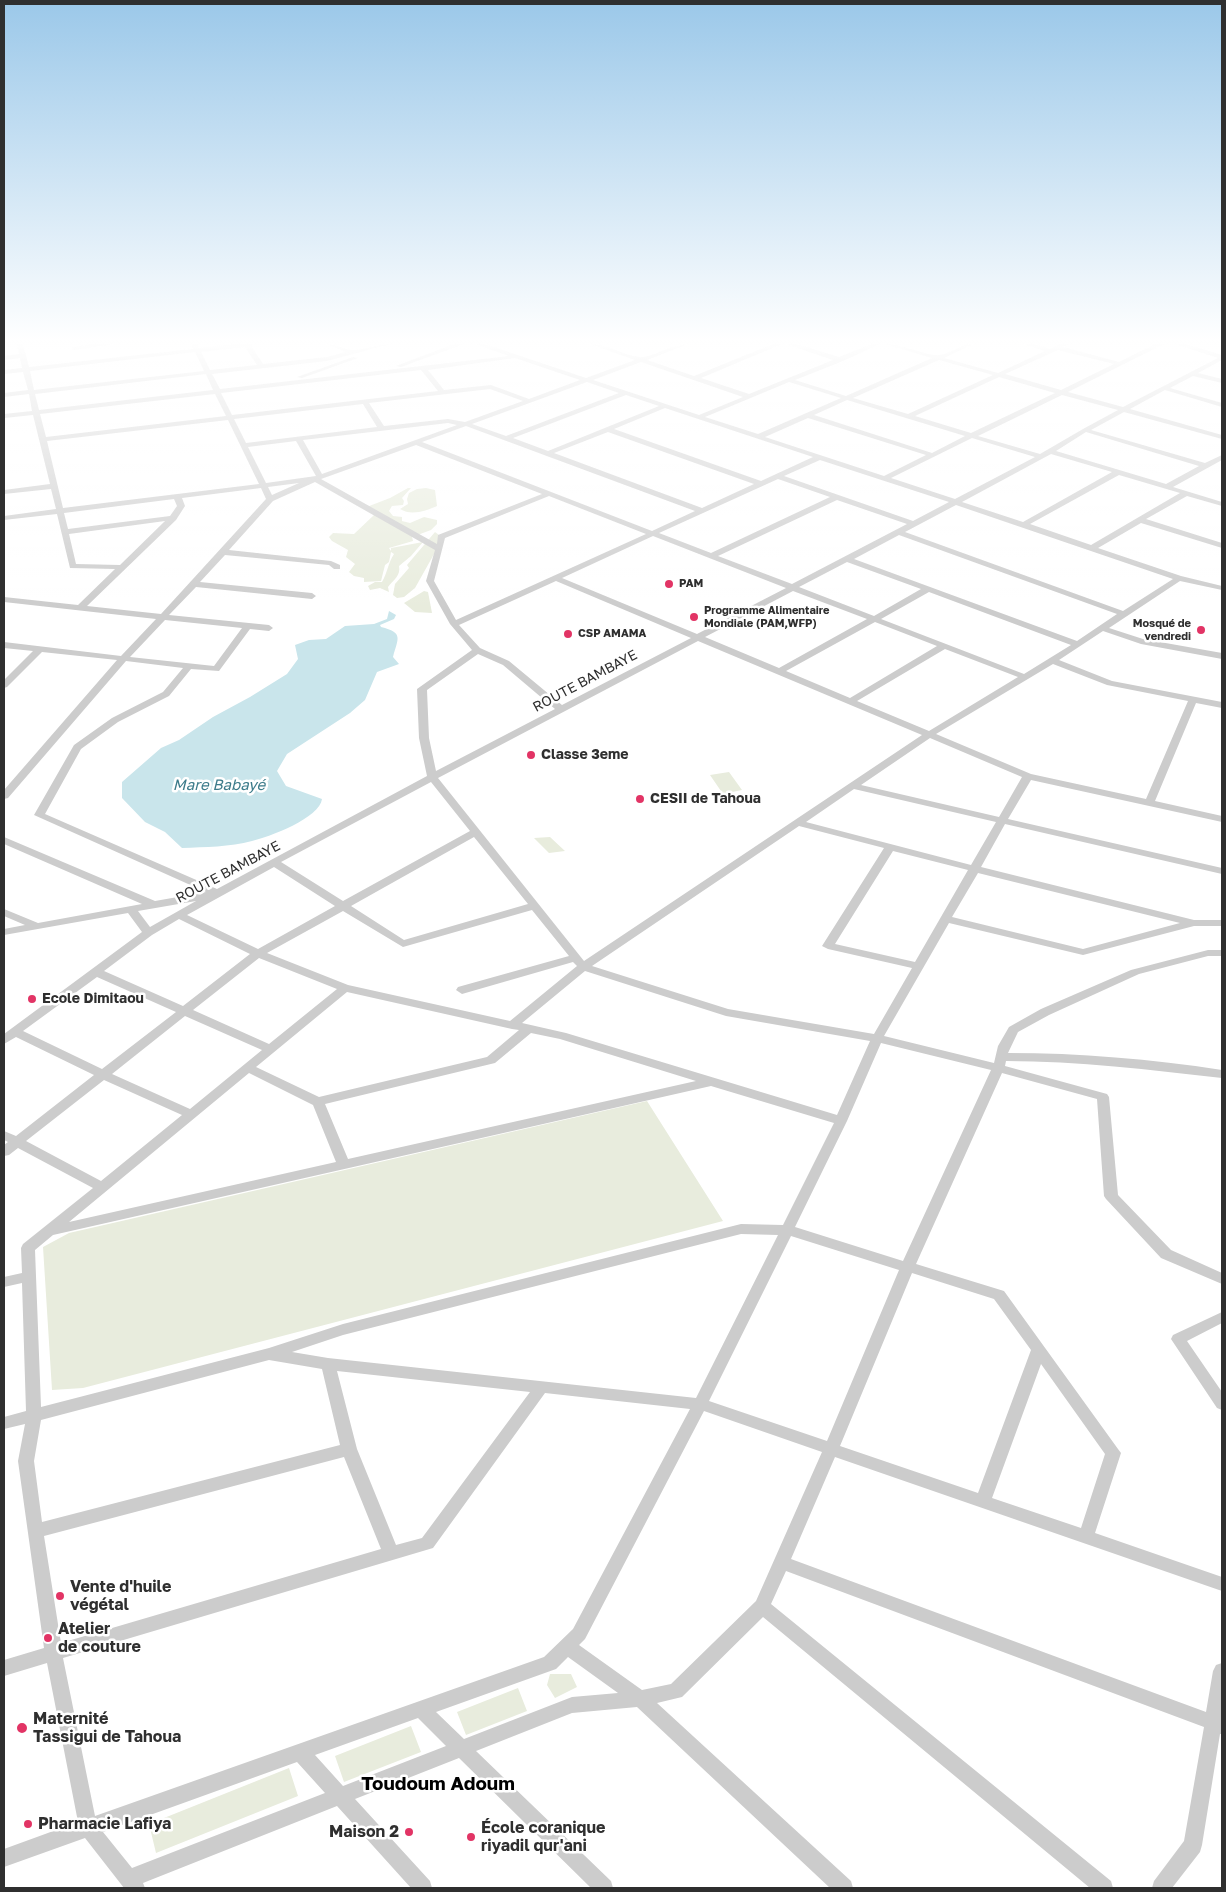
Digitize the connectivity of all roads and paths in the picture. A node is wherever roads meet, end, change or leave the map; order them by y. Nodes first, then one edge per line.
1 (41, 432) edge
2 (98, 432) edge
3 (238, 432) edge
4 (355, 432) edge
5 (443, 432) edge
6 (490, 432) edge
7 (522, 432) edge
8 (599, 432) edge
9 (616, 432) edge
10 (744, 432) edge
11 (769, 432) edge
12 (859, 432) edge
13 (960, 432) edge
14 (980, 432) edge
15 (1081, 432) edge
16 (1093, 432) edge
17 (1206, 432) edge
18 (972, 436) junction
19 (758, 437) junction
20 (1222, 437) edge
21 (507, 438) junction
22 (43, 439) junction
23 (299, 439) junction
24 (415, 442) junction
25 (244, 445) junction
26 (548, 452) junction
27 (1050, 452) junction
28 (932, 455) junction
29 (820, 457) junction
30 (1041, 457) junction
31 (1222, 457) edge
32 (1206, 466) junction
33 (1118, 472) junction
34 (777, 476) junction
35 (317, 478) junction
36 (885, 478) junction
37 (761, 484) junction
38 (56, 485) junction
39 (263, 485) junction
40 (1167, 487) junction
41 (4, 492) edge
42 (1186, 493) junction
43 (548, 494) junction
44 (177, 496) junction
45 (836, 497) junction
46 (270, 499) junction
47 (956, 502) junction
48 (1222, 503) edge
49 (60, 511) junction
50 (702, 511) junction
51 (4, 518) edge
52 (173, 518) junction
53 (1140, 520) junction
54 (914, 524) junction
55 (1023, 525) junction
56 (65, 532) junction
57 (898, 532) junction
58 (651, 534) junction
59 (1222, 546) edge
60 (1092, 548) junction
61 (439, 549) junction
62 (222, 552) junction
63 (710, 557) junction
64 (846, 559) junction
65 (121, 567) junction
66 (337, 567) dead end
67 (556, 578) junction
68 (1179, 578) junction
69 (194, 584) junction
70 (791, 588) junction
71 (1222, 588) edge
72 (928, 589) junction
73 (312, 596) dead end
74 (4, 600) edge
75 (80, 608) junction
76 (1124, 614) junction
77 (162, 617) junction
78 (873, 619) junction
79 (454, 624) junction
80 (248, 626) junction
81 (269, 628) dead end
82 (1102, 628) junction
83 (699, 636) junction
84 (1077, 644) junction
85 (4, 645) edge
86 (944, 646) junction
87 (39, 650) junction
88 (477, 650) junction
89 (1222, 656) edge
90 (123, 659) junction
91 (1052, 661) junction
92 (189, 666) junction
93 (780, 671) junction
94 (8, 676) edge
95 (1025, 676) junction
96 (4, 685) edge
97 (1193, 700) junction
98 (851, 701) junction
99 (1222, 705) edge
100 (561, 709) junction
101 (930, 734) junction
102 (1028, 776) junction
103 (432, 777) junction
104 (853, 786) junction
105 (4, 796) edge
106 (1149, 804) junction
107 (1222, 819) edge
108 (1002, 820) junction
109 (798, 823) junction
110 (476, 832) junction
111 (4, 840) edge
112 (890, 847) junction
113 (275, 863) junction
114 (974, 869) junction
115 (1222, 871) edge
116 (217, 893) junction
117 (152, 904) junction
118 (344, 906) junction
119 (534, 906) junction
120 (130, 908) junction
121 (4, 912) edge
122 (179, 914) junction
123 (945, 919) junction
124 (1194, 923) junction
125 (1222, 924) edge
126 (37, 926) junction
127 (4, 932) edge
128 (148, 933) junction
129 (258, 953) junction
130 (1222, 953) edge
131 (579, 962) junction
132 (918, 966) junction
133 (96, 972) junction
134 (345, 988) junction
135 (462, 990) dead end
136 (184, 1011) junction
137 (512, 1025) junction
138 (528, 1029) junction
139 (15, 1032) junction
140 (877, 1038) junction
141 (4, 1040) edge
142 (271, 1049) junction
143 (1000, 1063) junction
144 (248, 1068) junction
145 (1222, 1074) edge
146 (104, 1075) junction
147 (711, 1081) junction
148 (318, 1102) junction
149 (191, 1114) junction
150 (841, 1121) junction
151 (4, 1135) edge
152 (17, 1142) junction
153 (4, 1152) edge
154 (344, 1164) junction
155 (102, 1187) junction
156 (787, 1230) junction
157 (47, 1232) junction
158 (907, 1268) junction
159 (30, 1276) junction
160 (1222, 1279) edge
161 (4, 1282) edge
162 (1222, 1317) edge
163 (1038, 1352) junction
164 (269, 1354) junction
165 (328, 1364) junction
166 (542, 1386) junction
167 (700, 1404) junction
168 (1222, 1404) edge
169 (34, 1415) junction
170 (4, 1423) edge
171 (349, 1449) junction
172 (831, 1449) junction
173 (983, 1502) junction
174 (34, 1531) junction
175 (1086, 1537) junction
176 (391, 1554) junction
177 (782, 1562) junction
178 (1222, 1584) edge
179 (762, 1606) junction
180 (567, 1646) junction
181 (54, 1655) junction
182 (4, 1668) edge
183 (1222, 1671) edge
184 (640, 1699) junction
185 (421, 1709) junction
186 (1218, 1724) edge
187 (462, 1748) junction
188 (300, 1752) junction
189 (340, 1796) junction
190 (88, 1827) junction
191 (4, 1858) edge
192 (133, 1884) edge
193 (424, 1888) edge
194 (604, 1888) edge
195 (844, 1888) edge
196 (1104, 1888) edge
197 (1161, 1888) edge

1 - 22 street
2 - 22 street
3 - 25 street
4 - 23 street
5 - 24 street
6 - 21 street
7 - 21 street
8 - 26 street
9 - 37 street
10 - 19 street
11 - 19 street
12 - 28 street
13 - 18 street
14 - 18 street
15 - 27 street, ROUTE BAMBAYE
16 - 32 street
17 - 20 street
18 - 28 street
18 - 30 street
19 - 29 street
21 - 26 street
22 - 38 street
23 - 25 street
23 - 35 street
24 - 35 street
24 - 43 street
25 - 39 street
26 - 50 street
27 - 30 street, ROUTE BAMBAYE
27 - 33 street
28 - 36 street
29 - 34 street
29 - 36 street
30 - 47 street, ROUTE BAMBAYE
31 - 32 street
32 - 40 street
33 - 40 street
33 - 55 street
34 - 37 street
34 - 45 street
35 - 39 street
35 - 46 street
35 - 61 street
36 - 47 street
37 - 50 street
38 - 41 street
38 - 49 street
39 - 44 street
39 - 46 street
40 - 42 street
42 - 48 street
42 - 53 street
43 - 58 street
43 - 61 street
44 - 49 street
44 - 52 street
45 - 54 street
45 - 63 street
46 - 62 street
47 - 54 street, ROUTE BAMBAYE
47 - 55 street
49 - 51 street
49 - 56 street
50 - 58 street
52 - 56 street
52 - 65 street
53 - 59 street
53 - 60 street
54 - 57 street, ROUTE BAMBAYE
55 - 60 street
56 - 65 street
57 - 64 street, ROUTE BAMBAYE
57 - 76 street
58 - 63 street
58 - 67 street
60 - 68 street
61 - 79 street
62 - 66 street
62 - 69 street
63 - 70 street
64 - 70 street, ROUTE BAMBAYE
64 - 72 street
65 - 75 street
67 - 79 street
67 - 83 street
68 - 71 street
68 - 76 street
69 - 73 street
69 - 77 street
70 - 78 street
70 - 83 street, ROUTE BAMBAYE
72 - 78 street
72 - 84 street
74 - 75 street
75 - 77 street
76 - 82 street
77 - 80 street
77 - 90 street
78 - 86 street
78 - 93 street
79 - 88 street
80 - 81 street
80 - 92 street
82 - 84 street
82 - 89 street
83 - 93 street
83 - 100 street, ROUTE BAMBAYE
84 - 91 street
85 - 87 street
86 - 95 street
86 - 98 street
87 - 90 street
87 - 94 street
88 - 100 street
88 - 103 street
90 - 92 street
90 - 105 street
91 - 95 street
91 - 97 street
92 - 116 street
93 - 98 street
94 - 96 street
95 - 101 street
97 - 99 street
97 - 106 street
98 - 101 street
100 - 103 street, ROUTE BAMBAYE
101 - 102 street
101 - 104 street
102 - 106 street
102 - 108 street
103 - 110 street
103 - 113 street, ROUTE BAMBAYE
104 - 108 street
104 - 109 street
106 - 107 street
108 - 114 street
108 - 115 street
109 - 112 street
109 - 131 street
110 - 118 street
110 - 119 street
111 - 117 street
112 - 114 street
112 - 132 street
113 - 116 street, ROUTE BAMBAYE
113 - 118 street
114 - 123 street
114 - 124 street
116 - 117 street
116 - 122 street, ROUTE BAMBAYE
117 - 120 street
118 - 119 street
118 - 129 street
119 - 131 street
120 - 126 street
120 - 128 street
121 - 126 street
122 - 128 street, ROUTE BAMBAYE
122 - 129 street
123 - 124 street
123 - 132 street
124 - 125 street
126 - 127 street
128 - 133 street, ROUTE BAMBAYE
129 - 134 street
129 - 136 street
130 - 143 street
131 - 135 street
131 - 137 street
131 - 140 street
132 - 140 street
133 - 136 street
133 - 139 street, ROUTE BAMBAYE
134 - 137 street
134 - 142 street
136 - 142 street
136 - 146 street
137 - 138 street
138 - 147 street
138 - 148 street
139 - 141 street, ROUTE BAMBAYE
139 - 146 street
140 - 143 street
140 - 150 street
142 - 144 street
143 - 145 street
143 - 158 street
143 - 160 street
144 - 148 street
144 - 149 street
146 - 149 street
146 - 152 street
147 - 150 street
147 - 154 street
148 - 154 street
149 - 155 street
150 - 156 street
151 - 152 street
152 - 153 street
152 - 155 street
154 - 157 street
155 - 157 street
156 - 158 street
156 - 164 street
156 - 167 street
157 - 159 street
158 - 163 street
158 - 172 street
159 - 161 street
159 - 169 street
162 - 168 street
163 - 173 street
163 - 175 street
164 - 165 street
164 - 169 street
165 - 166 street
165 - 171 street
166 - 167 street
166 - 176 street
167 - 172 street
167 - 180 street
169 - 170 street
169 - 174 street
171 - 174 street
171 - 176 street
172 - 173 street
172 - 177 street
173 - 175 street
174 - 181 street
175 - 178 street
176 - 181 street
177 - 179 street
177 - 186 street
179 - 184 street
179 - 196 street
180 - 184 street
180 - 185 street
181 - 182 street
181 - 190 street
183 - 186 street
184 - 187 street
184 - 195 street
185 - 187 street
185 - 188 street
186 - 197 street
187 - 189 street
187 - 194 street
188 - 189 street
188 - 190 street
189 - 192 street
189 - 193 street
190 - 191 street
190 - 192 street

